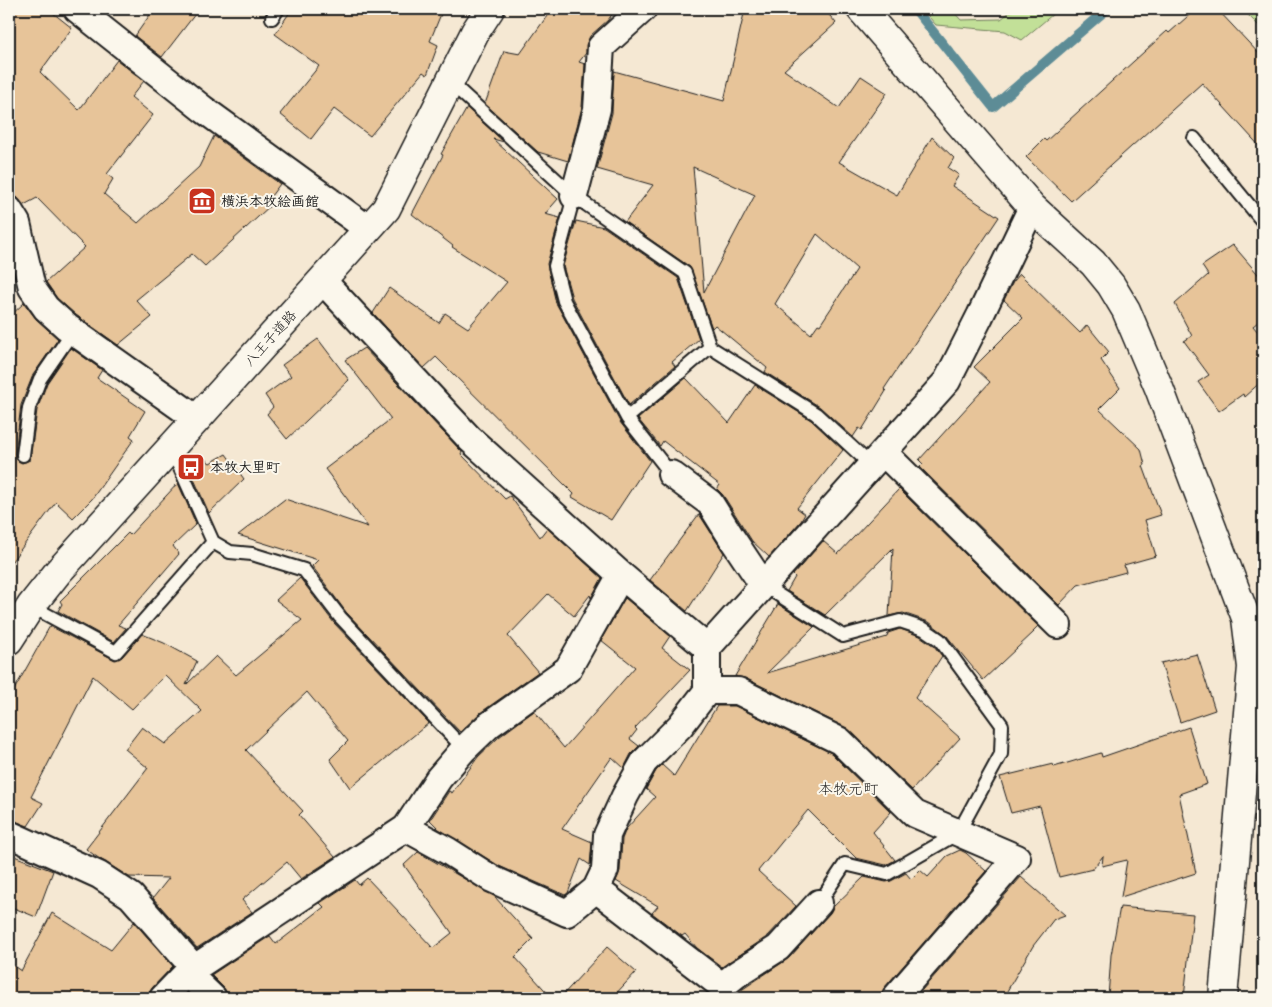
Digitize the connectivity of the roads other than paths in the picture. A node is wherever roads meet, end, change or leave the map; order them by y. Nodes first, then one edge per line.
1 (490, 9) edge
2 (643, 9) edge
3 (861, 9) edge
4 (82, 11) edge
5 (450, 82) junction
6 (1194, 138) dead end
7 (574, 196) junction
8 (1032, 207) junction
9 (9, 210) edge
10 (1263, 222) edge
11 (368, 228) junction
12 (322, 280) junction
13 (72, 331) junction
14 (710, 347) junction
15 (627, 418) junction
16 (198, 419) junction
17 (171, 448) junction
18 (23, 455) dead end
19 (877, 458) junction
20 (671, 474) joint
21 (213, 542) junction
22 (621, 574) junction
23 (763, 585) junction
24 (31, 606) junction
25 (1058, 625) dead end
26 (9, 640) edge
27 (707, 648) junction
28 (707, 691) junction
29 (464, 749) junction
30 (406, 828) junction
31 (958, 833) junction
32 (9, 834) edge
33 (596, 889) junction
34 (819, 903) joint
35 (191, 971) junction
36 (718, 992) edge
37 (163, 998) edge
38 (213, 998) edge
39 (895, 998) edge
40 (1223, 998) edge

1 - 5 street, 八王子道路
2 - 7 street
3 - 8 street
4 - 11 street
5 - 7 lane
5 - 11 street, 八王子道路
6 - 10 lane
7 - 14 lane
7 - 15 lane
8 - 19 street
8 - 40 street
9 - 13 street
11 - 12 street, 八王子道路
12 - 16 street, 八王子道路
12 - 22 street
13 - 16 street
13 - 18 lane
14 - 15 lane
14 - 19 lane
15 - 20 lane
16 - 17 street, 八王子道路
17 - 21 lane
17 - 24 street, 八王子道路
19 - 23 street
19 - 25 street
20 - 23 street
21 - 24 lane
21 - 29 lane
22 - 27 street
22 - 29 street
23 - 27 street
23 - 31 lane
24 - 26 street, 八王子道路
27 - 28 street
28 - 31 street
28 - 33 street
29 - 30 street
30 - 33 street
30 - 35 street
31 - 34 lane
31 - 39 street
32 - 35 street
33 - 36 street
34 - 36 street
35 - 37 street
35 - 38 street

